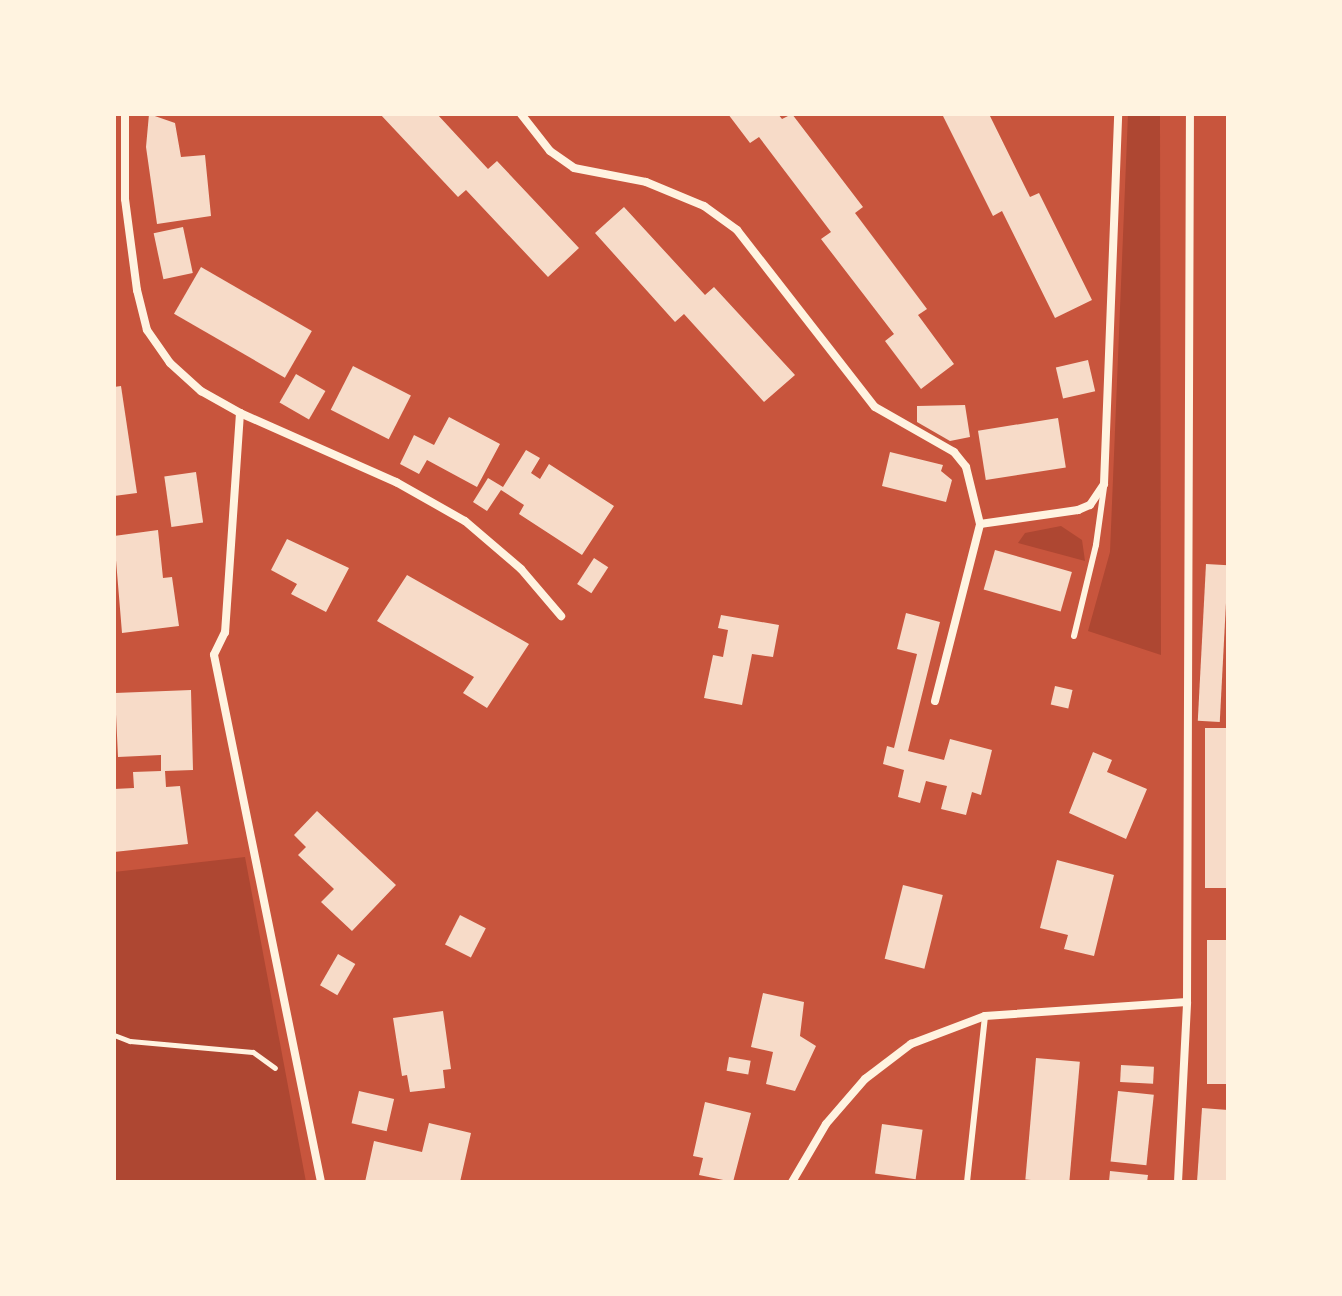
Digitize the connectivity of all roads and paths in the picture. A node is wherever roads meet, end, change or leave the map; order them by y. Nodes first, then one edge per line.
1 (125, 114) edge
2 (521, 114) edge
3 (1118, 114) edge
4 (1190, 114) edge
5 (240, 413) junction
6 (1104, 484) junction
7 (980, 524) junction
8 (561, 616) dead end
9 (1074, 636) dead end
10 (935, 701) dead end
11 (1187, 1002) junction
12 (985, 1016) junction
13 (114, 1035) edge
14 (302, 1087) junction
15 (321, 1182) edge
16 (792, 1182) edge
17 (967, 1182) edge
18 (1178, 1182) edge

1 - 5 street
2 - 7 street
3 - 6 street
4 - 11 street
5 - 8 street
5 - 14 street
6 - 7 street
6 - 9 lane
7 - 10 street
11 - 12 street
11 - 18 street
12 - 16 street
12 - 17 lane
13 - 14 path
14 - 15 street

